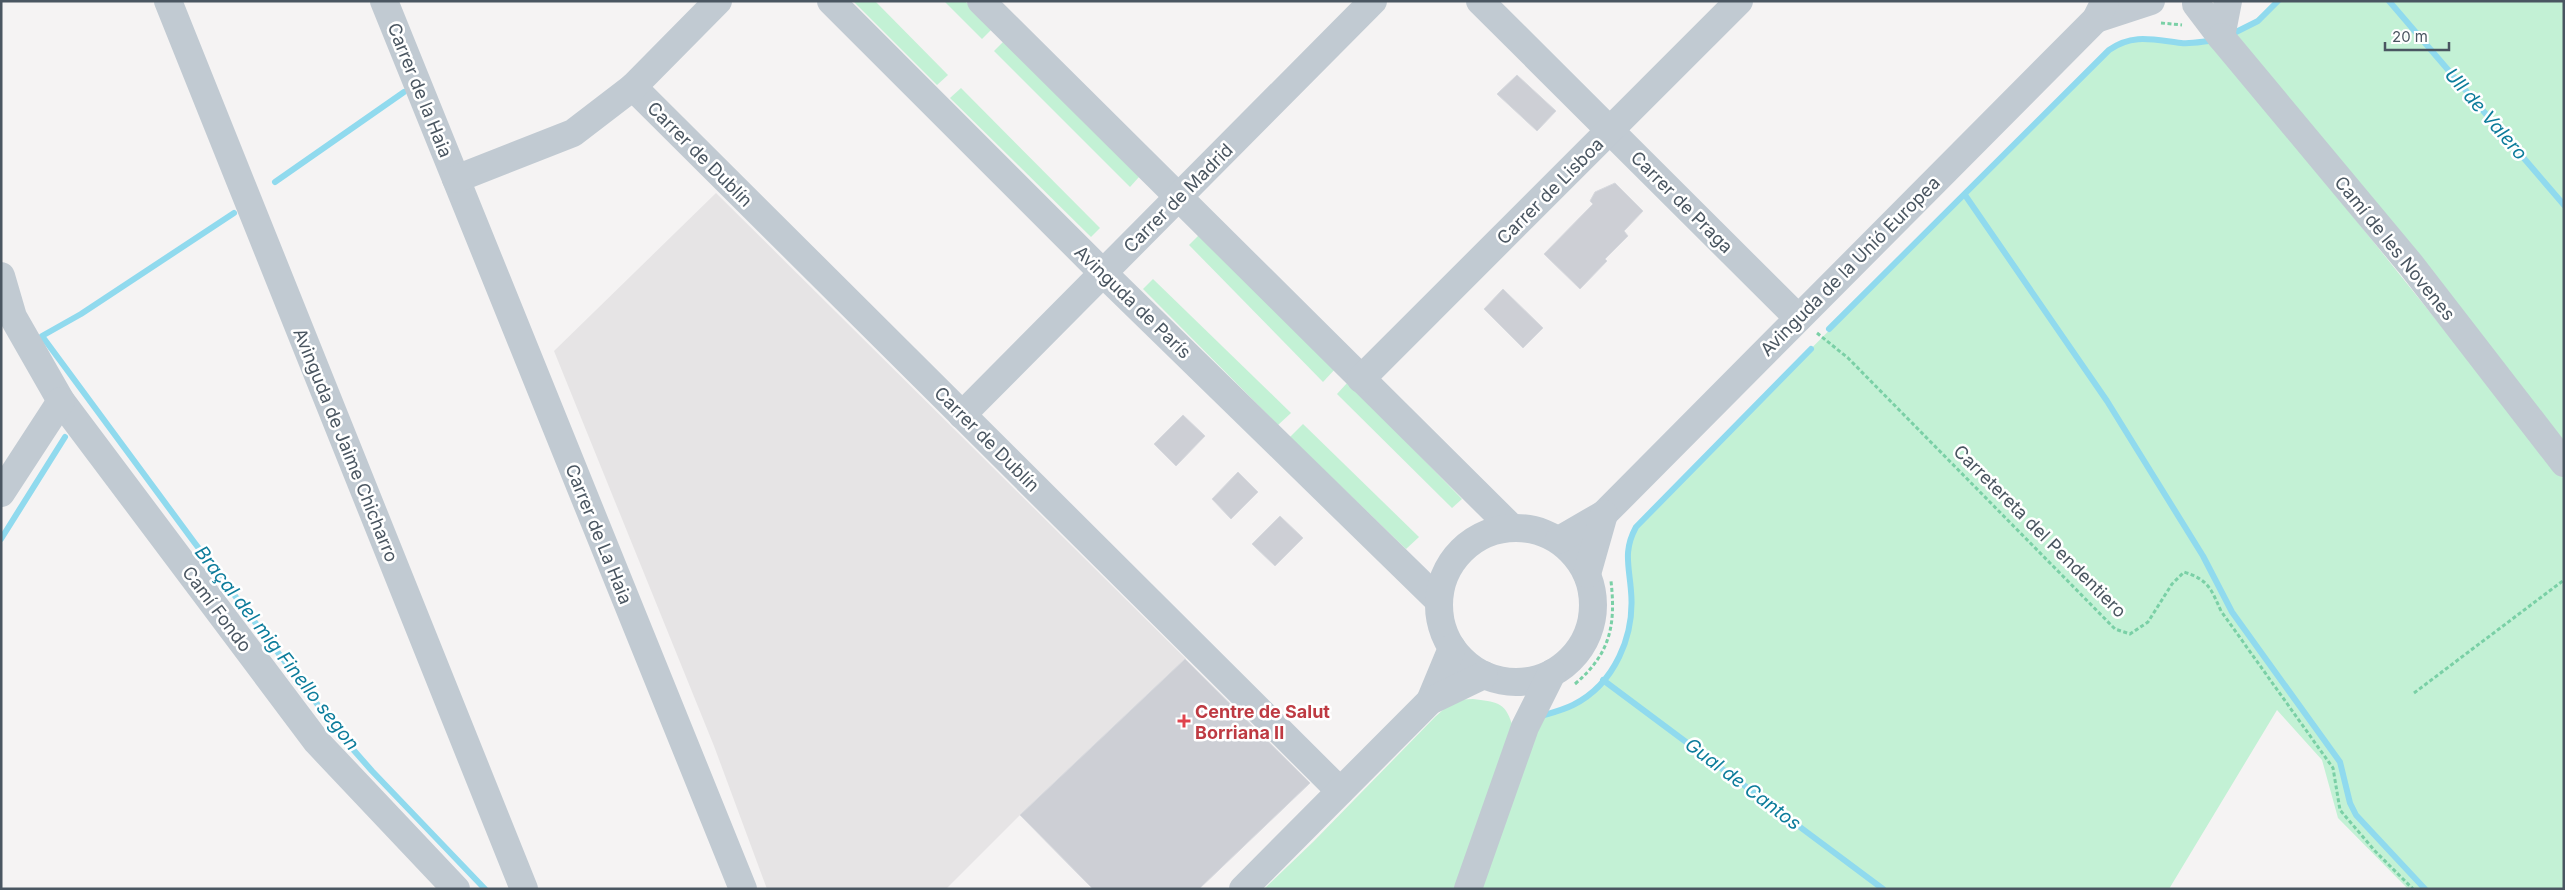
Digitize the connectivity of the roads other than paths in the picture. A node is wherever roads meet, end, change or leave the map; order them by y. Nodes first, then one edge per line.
1 (168, 1) edge
2 (384, 1) edge
3 (718, 1) edge
4 (831, 1) edge
5 (1372, 1) edge
6 (1480, 1) edge
7 (1739, 1) edge
8 (2228, 1) edge
9 (992, 5) edge
10 (2101, 10) edge
11 (2188, 13) edge
12 (633, 88) junction
13 (1610, 131) junction
14 (456, 179) junction
15 (1178, 197) junction
16 (1103, 273) junction
17 (1, 276) edge
18 (1798, 318) junction
19 (1361, 379) junction
20 (62, 401) junction
21 (962, 415) junction
22 (2564, 463) edge
23 (1, 493) edge
24 (1604, 514) junction
25 (1512, 528) junction
26 (1559, 540) junction
27 (1599, 576) junction
28 (1439, 601) junction
29 (1452, 648) junction
30 (1484, 675) junction
31 (1562, 680) junction
32 (1512, 682) junction
33 (1430, 702) junction
34 (1525, 726) junction
35 (1340, 791) junction
36 (456, 889) edge
37 (524, 889) edge
38 (743, 889) edge
39 (1243, 889) edge
40 (1468, 889) edge

1 - 37 street, Avinguda de Jaime Chicharro
2 - 14 street, Carrer de la Haia
3 - 12 street
4 - 16 street, Avinguda de París
5 - 15 street, Carrer de Madrid
6 - 13 street, Carrer de Praga
7 - 13 street, Carrer de Lisboa
8 - 11 street
9 - 15 street
10 - 11 street, Avinguda de la Unió Europea
10 - 18 street, Avinguda de la Unió Europea
11 - 22 street, Camí de les Novenes
12 - 14 street
12 - 21 street, Carrer de Dublín
13 - 18 street, Carrer de Praga
13 - 19 street, Carrer de Lisboa
14 - 38 street, Carrer de La Haia
15 - 16 street, Carrer de Madrid
15 - 19 street
16 - 21 street, Carrer de Madrid
16 - 28 street, Avinguda de París
17 - 20 street, Camí Fondo
18 - 24 street, Avinguda de la Unió Europea
19 - 25 street
20 - 23 street
20 - 36 street, Camí Fondo
21 - 35 street, Carrer de Dublín
24 - 26 street, Avinguda de la Unió Europea
24 - 27 street, Avinguda de la Unió Europea
25 - 26 street
25 - 28 street
26 - 27 street
27 - 31 street
28 - 29 street
29 - 30 street
29 - 33 street
30 - 32 street
30 - 33 street
31 - 32 street
31 - 34 street
32 - 34 street
33 - 35 street
34 - 40 street
35 - 39 street

